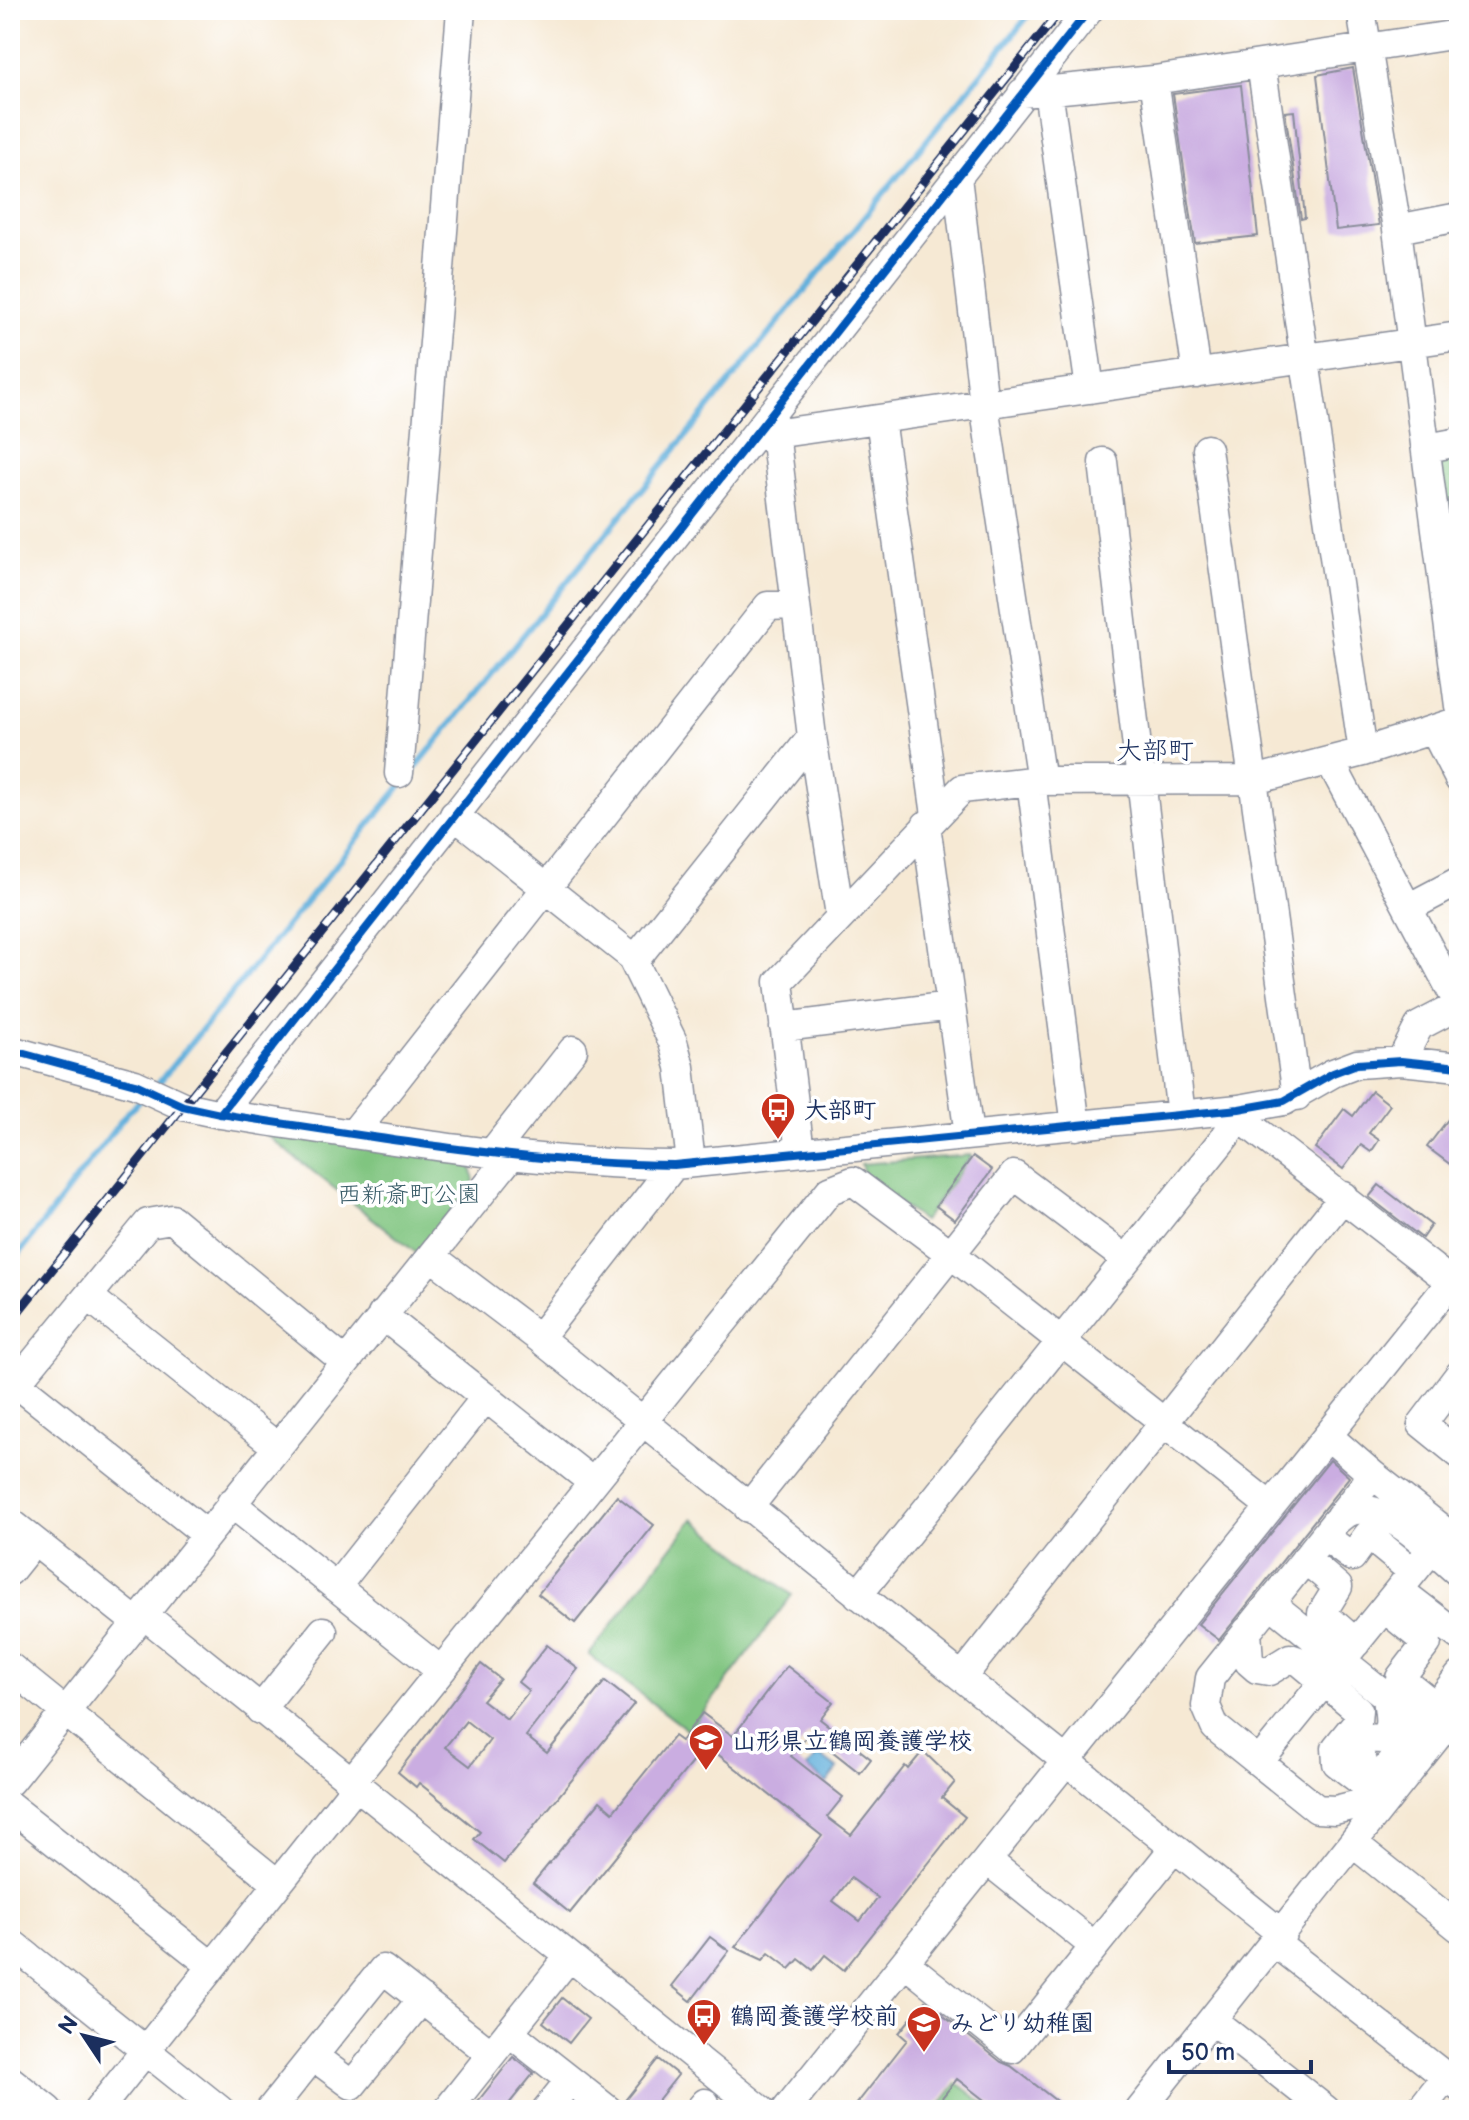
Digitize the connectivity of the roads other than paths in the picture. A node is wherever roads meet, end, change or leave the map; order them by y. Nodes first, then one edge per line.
1 (461, 10) edge
2 (1089, 10) edge
3 (1361, 10) edge
4 (1459, 34) edge
5 (1368, 49) junction
6 (1261, 64) junction
7 (1154, 80) junction
8 (1035, 91) junction
9 (957, 177) junction
10 (1459, 217) edge
11 (1397, 229) junction
12 (1459, 336) edge
13 (1412, 343) junction
14 (1305, 358) junction
15 (1197, 374) junction
16 (1090, 389) junction
17 (984, 404) junction
18 (880, 419) junction
19 (764, 435) junction
20 (1459, 442) edge
21 (1427, 448) junction
22 (1207, 449) dead end
23 (1103, 462) dead end
24 (795, 605) junction
25 (1459, 706) edge
26 (1446, 726) edge
27 (812, 737) junction
28 (1363, 752) junction
29 (1330, 761) junction
30 (399, 773) dead end
31 (1459, 779) edge
32 (1254, 780) junction
33 (1036, 781) junction
34 (1143, 781) junction
35 (454, 815) junction
36 (931, 820) junction
37 (1459, 881) edge
38 (548, 889) junction
39 (1408, 908) junction
40 (840, 915) junction
41 (634, 961) junction
42 (1459, 1005) edge
43 (951, 1006) junction
44 (784, 1027) junction
45 (10, 1050) edge
46 (573, 1050) dead end
47 (1401, 1061) junction
48 (1459, 1067) edge
49 (1297, 1096) junction
50 (220, 1114) junction
51 (1239, 1114) junction
52 (1181, 1115) junction
53 (1076, 1126) junction
54 (353, 1134) junction
55 (969, 1135) junction
56 (800, 1152) junction
57 (502, 1154) junction
58 (682, 1164) junction
59 (1344, 1196) junction
60 (951, 1254) junction
61 (432, 1257) junction
62 (1126, 1259) junction
63 (88, 1296) junction
64 (382, 1315) junction
65 (539, 1338) junction
66 (1060, 1341) junction
67 (344, 1361) junction
68 (1459, 1375) edge
69 (13, 1387) edge
70 (486, 1397) junction
71 (641, 1423) junction
72 (1165, 1423) junction
73 (1328, 1436) junction
74 (276, 1446) junction
75 (1459, 1454) edge
76 (1373, 1475) junction
77 (591, 1481) junction
78 (231, 1503) junction
79 (1270, 1506) junction
80 (748, 1508) junction
81 (10, 1522) edge
82 (1330, 1528) junction
83 (206, 1534) junction
84 (34, 1541) junction
85 (1459, 1543) edge
86 (1305, 1559) junction
87 (10, 1571) edge
88 (1459, 1573) edge
89 (1407, 1580) junction
90 (336, 1587) junction
91 (858, 1595) junction
92 (1270, 1603) junction
93 (139, 1618) junction
94 (1450, 1620) edge
95 (323, 1631) dead end
96 (1247, 1631) junction
97 (1341, 1662) junction
98 (10, 1667) edge
99 (440, 1670) junction
100 (1459, 1676) edge
101 (962, 1677) junction
102 (1387, 1697) junction
103 (260, 1710) junction
104 (66, 1711) junction
105 (1438, 1713) edge
106 (1259, 1762) junction
107 (1066, 1763) junction
108 (10, 1781) edge
109 (1376, 1783) junction
110 (354, 1784) junction
111 (10, 1806) edge
112 (1353, 1843) junction
113 (1174, 1848) junction
114 (987, 1860) junction
115 (278, 1884) junction
116 (1459, 1928) edge
117 (1278, 1938) junction
118 (10, 1942) edge
119 (1094, 1946) junction
120 (569, 1957) junction
121 (905, 1963) junction
122 (212, 1966) junction
123 (422, 1999) junction
124 (1212, 2020) junction
125 (509, 2032) junction
126 (145, 2050) junction
127 (491, 2054) junction
128 (313, 2056) junction
129 (10, 2080) edge
130 (570, 2080) junction
131 (1452, 2082) edge
132 (48, 2110) edge
133 (98, 2110) edge
134 (220, 2110) edge
135 (270, 2110) edge
136 (447, 2110) edge
137 (546, 2110) edge
138 (608, 2110) edge
139 (761, 2110) edge
140 (786, 2110) edge
141 (1140, 2110) edge
142 (1326, 2110) edge
143 (1420, 2110) edge

1 - 30 street
2 - 8 street
3 - 5 street
4 - 5 street
5 - 6 street
5 - 11 street
6 - 7 street
6 - 14 street
7 - 8 street
7 - 15 street
8 - 9 street
8 - 16 street
9 - 17 street
9 - 19 street
10 - 11 street
11 - 13 street
12 - 13 street
13 - 14 street
13 - 21 street
14 - 15 street
14 - 28 street
15 - 16 street
16 - 17 street
17 - 18 street
17 - 33 street
18 - 19 street
18 - 36 street
19 - 24 street
19 - 35 street
20 - 21 street
21 - 25 street
22 - 32 street
23 - 34 street
24 - 27 street
24 - 38 street
26 - 28 street
26 - 31 street
27 - 40 street
27 - 41 street
28 - 29 street
29 - 32 street
29 - 39 street
32 - 34 street
32 - 49 street
33 - 34 street
33 - 36 street
33 - 53 street
34 - 52 street
35 - 38 street
35 - 50 street
36 - 40 street
36 - 43 street
37 - 39 street
38 - 41 street
38 - 54 street
39 - 42 street
40 - 44 street
41 - 58 street
42 - 47 street
43 - 44 street
43 - 55 street
44 - 56 street
45 - 50 street
46 - 57 street
47 - 48 street
47 - 49 street
49 - 51 street
50 - 54 street
51 - 52 street
51 - 59 street
51 - 62 street
52 - 53 street
53 - 55 street
54 - 57 street
55 - 56 street
56 - 58 street
57 - 58 street
57 - 61 street
58 - 65 street
59 - 72 street
59 - 73 street
60 - 62 street
60 - 66 street
60 - 71 street
60 - 80 street
61 - 64 street
61 - 65 street
62 - 66 street
63 - 67 street
63 - 69 street
63 - 74 street
64 - 67 street
64 - 70 street
65 - 71 street
66 - 72 street
66 - 91 street
67 - 74 street
68 - 75 street
69 - 83 street
70 - 77 street
70 - 90 street
71 - 77 street
71 - 80 street
72 - 79 street
72 - 101 street
73 - 76 street
73 - 79 street
74 - 78 street
76 - 82 street
76 - 85 street
77 - 99 street
78 - 83 street
78 - 90 street
79 - 107 street
80 - 91 street
81 - 84 street
82 - 86 street
82 - 89 street
82 - 89 street
83 - 93 street
84 - 87 street
84 - 93 street
86 - 92 street
86 - 97 street
88 - 89 street
89 - 94 street
89 - 97 street
89 - 105 street
90 - 99 street
91 - 101 street
92 - 96 street
92 - 97 street
93 - 103 street
93 - 104 street
95 - 103 street
96 - 97 street
96 - 106 street
97 - 102 street
97 - 106 street
97 - 109 street
98 - 104 street
99 - 110 street
100 - 105 street
101 - 107 street
102 - 105 street
102 - 109 street
103 - 110 street
104 - 108 street
104 - 115 street
105 - 109 street
105 - 112 street
106 - 109 street
107 - 113 street
107 - 114 street
110 - 115 street
110 - 120 street
111 - 122 street
112 - 116 street
112 - 117 street
113 - 117 street
113 - 119 street
114 - 119 street
114 - 121 street
115 - 122 street
117 - 124 street
117 - 131 street
118 - 126 street
119 - 121 street
120 - 125 street
120 - 139 street
121 - 140 street
122 - 126 street
123 - 127 street
123 - 128 street
123 - 128 street
124 - 141 street
124 - 142 street
125 - 127 street
125 - 130 street
126 - 133 street
126 - 134 street
127 - 136 street
128 - 135 street
129 - 132 street
130 - 137 street
130 - 138 street
131 - 143 street

